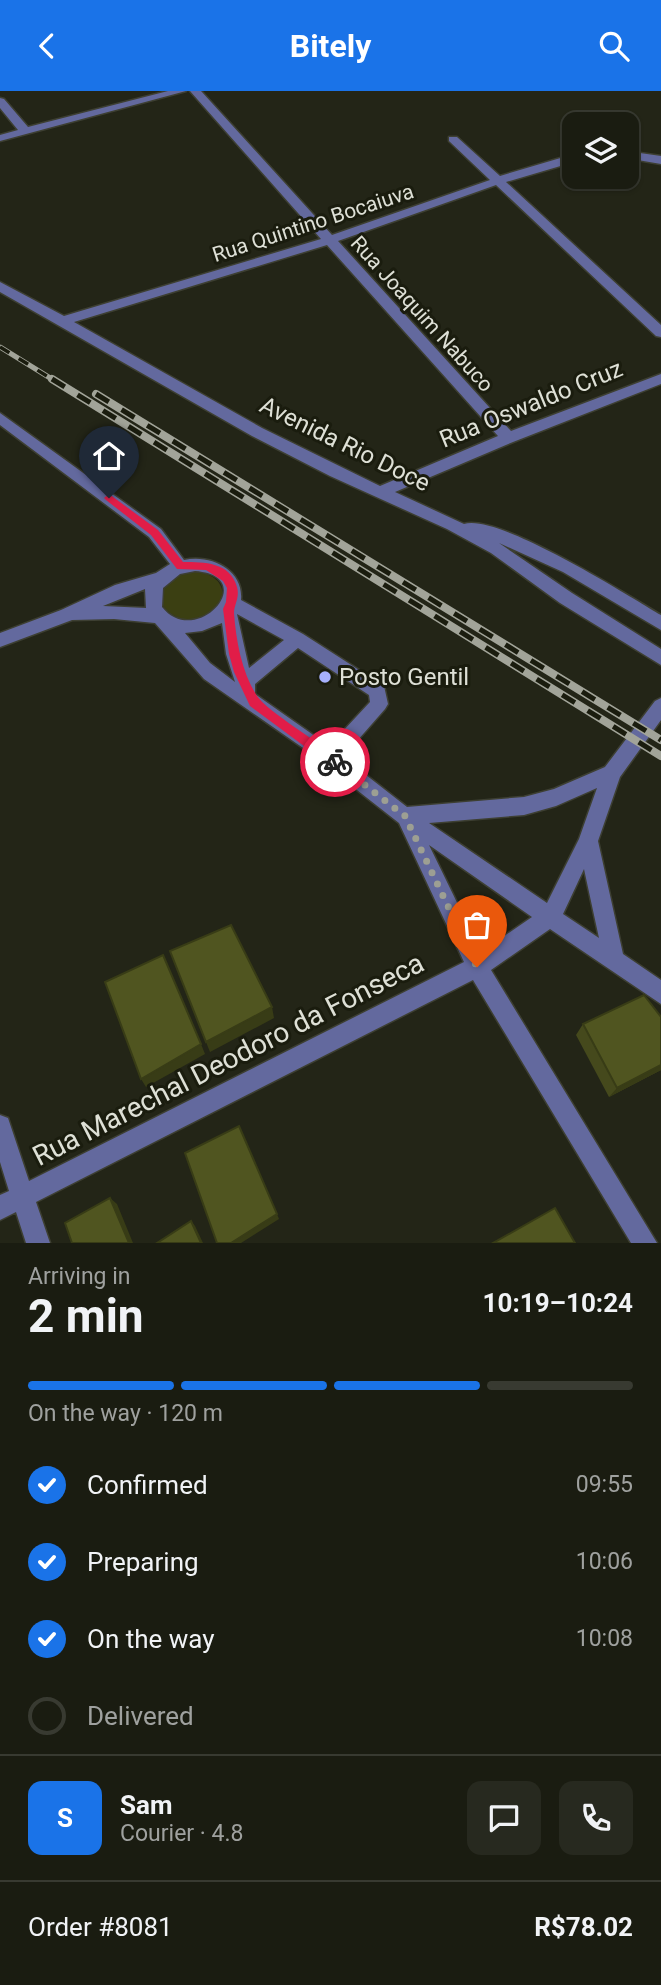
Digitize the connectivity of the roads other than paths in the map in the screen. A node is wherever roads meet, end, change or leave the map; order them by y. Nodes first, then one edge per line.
1 (181, 91) edge
2 (195, 91) edge
3 (0, 101) edge
4 (25, 131) junction
5 (0, 138) edge
6 (453, 139) dead end
7 (639, 156) edge
8 (661, 160) edge
9 (562, 162) edge
10 (497, 181) junction
11 (330, 240) junction
12 (0, 286) edge
13 (64, 321) junction
14 (661, 333) edge
15 (661, 379) edge
16 (0, 418) edge
17 (508, 438) junction
18 (380, 492) junction
19 (453, 525) junction
20 (180, 566) junction
21 (161, 578) junction
22 (230, 606) junction
23 (67, 615) junction
24 (163, 620) junction
25 (661, 623) edge
26 (297, 639) junction
27 (0, 641) edge
28 (659, 657) edge
29 (244, 682) junction
30 (254, 702) junction
31 (661, 706) edge
32 (330, 758) junction
33 (612, 773) junction
34 (405, 816) junction
35 (588, 841) junction
36 (551, 916) junction
37 (614, 960) junction
38 (477, 967) junction
39 (661, 993) edge
40 (0, 1126) edge
41 (22, 1195) junction
42 (0, 1208) edge
43 (38, 1243) edge
44 (645, 1243) edge

1 - 4 street
2 - 11 street, Rua Joaquim Nabuco
3 - 4 street
4 - 5 street
6 - 10 street
7 - 8 street
9 - 10 street, Rua Quintino Bocaiuva
10 - 11 street, Rua Quintino Bocaiuva
10 - 14 street
11 - 13 street, Rua Quintino Bocaiuva
11 - 17 street, Rua Joaquim Nabuco
12 - 13 street, Avenida Rio Doce
13 - 18 street, Avenida Rio Doce
15 - 17 street, Rua Oswaldo Cruz
16 - 20 street
17 - 18 street, Rua Oswaldo Cruz
18 - 19 street, Avenida Rio Doce
19 - 25 street
19 - 28 street, Avenida Rio Doce
20 - 21 street
20 - 22 street
21 - 23 street
21 - 24 street
22 - 24 street
22 - 26 street
22 - 29 street
23 - 24 street
23 - 27 street
24 - 30 street
26 - 29 street
26 - 32 street
29 - 30 street
30 - 32 street
31 - 33 street
32 - 34 street
33 - 34 street
33 - 35 street
34 - 36 street
34 - 38 street
35 - 36 street
35 - 37 street
36 - 37 street
36 - 38 street, Rua Marechal Deodoro da Fonseca
37 - 39 street
38 - 41 street, Rua Marechal Deodoro da Fonseca
38 - 44 street
40 - 41 street
41 - 42 street, Rua Marechal Deodoro da Fonseca
41 - 43 street

